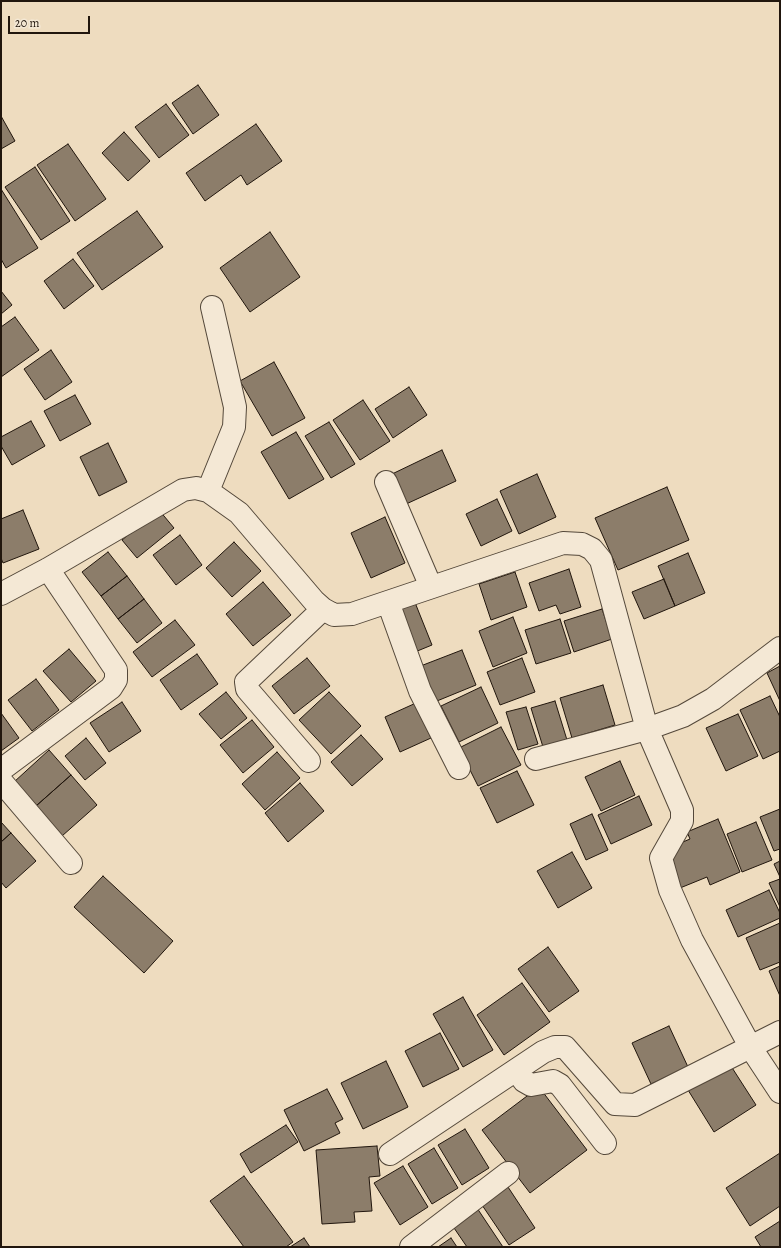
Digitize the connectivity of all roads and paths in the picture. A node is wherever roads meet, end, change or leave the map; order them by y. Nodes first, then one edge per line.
1 (212, 307) dead end
2 (386, 482) dead end
3 (208, 492) junction
4 (48, 569) junction
5 (431, 587) junction
6 (1, 594) edge
7 (388, 602) junction
8 (323, 609) junction
9 (780, 648) edge
10 (647, 729) junction
11 (536, 759) dead end
12 (309, 761) dead end
13 (459, 768) dead end
14 (1, 770) edge
15 (1, 781) edge
16 (71, 863) dead end
17 (780, 1032) edge
18 (750, 1048) junction
19 (517, 1070) junction
20 (780, 1092) edge
21 (605, 1143) dead end
22 (390, 1154) dead end
23 (508, 1173) dead end
24 (411, 1247) edge

1 - 3 street
2 - 5 street
3 - 4 street
3 - 8 street
4 - 6 street
4 - 14 street
5 - 7 street
5 - 10 street
7 - 8 street
7 - 13 street
8 - 12 street
9 - 10 street
10 - 11 street
10 - 18 street
15 - 16 street
17 - 18 street
18 - 19 street
18 - 20 street
19 - 21 street
19 - 22 street
23 - 24 street

